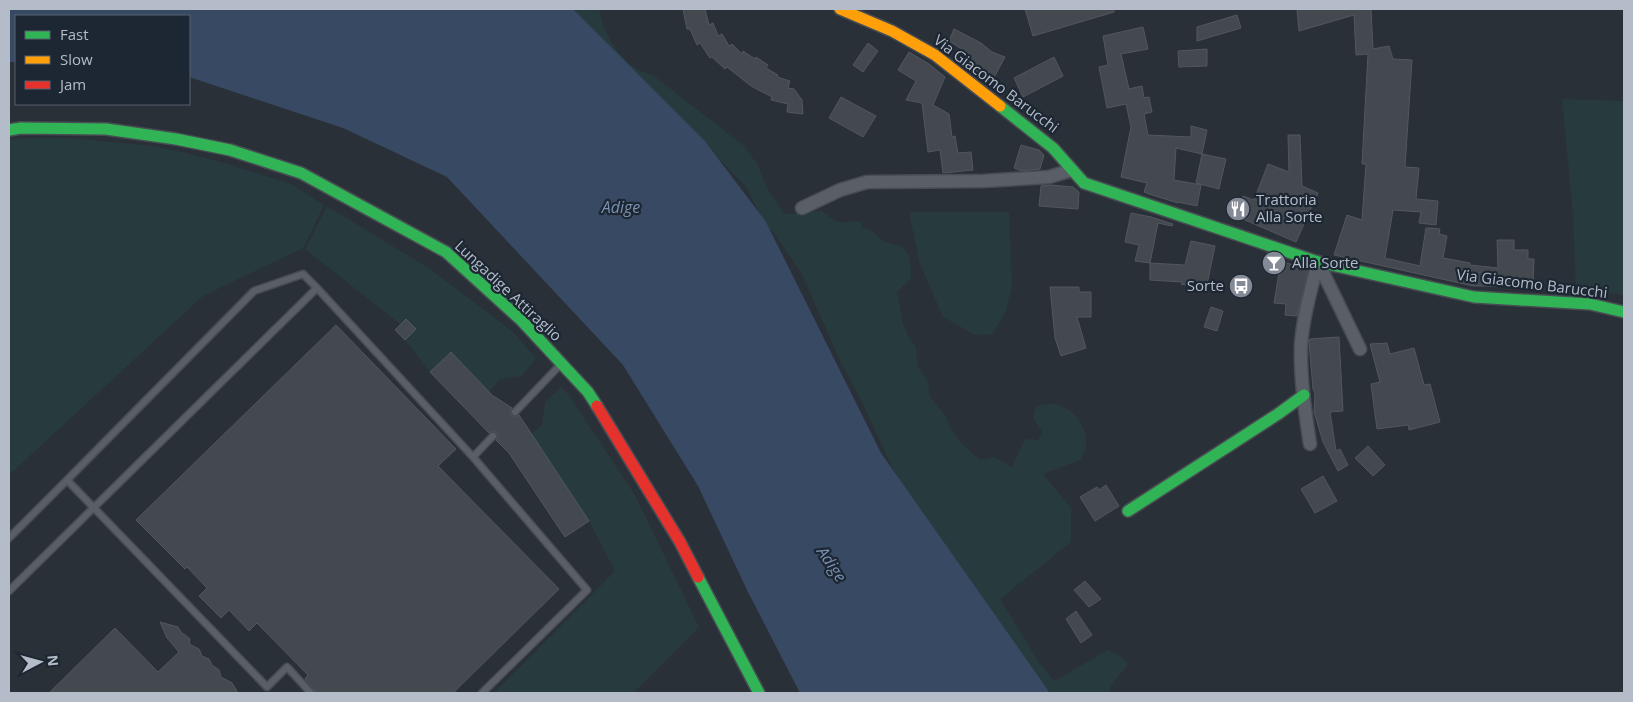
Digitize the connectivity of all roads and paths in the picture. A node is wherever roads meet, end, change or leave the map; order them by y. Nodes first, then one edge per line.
1 (840, 9) edge
2 (9, 130) edge
3 (1072, 170) junction
4 (802, 208) dead end
5 (1318, 262) junction
6 (317, 288) junction
7 (1624, 312) edge
8 (1360, 349) dead end
9 (561, 364) junction
10 (1304, 396) junction
11 (515, 412) dead end
12 (493, 436) dead end
13 (1310, 444) dead end
14 (473, 457) junction
15 (67, 480) junction
16 (94, 507) junction
17 (1128, 511) dead end
18 (9, 538) edge
19 (9, 591) edge
20 (312, 693) edge
21 (482, 693) edge
22 (760, 693) edge

1 - 3 street, Via Giacomo Barucchi
2 - 9 street, Lungadige Attiraglio
3 - 4 street
3 - 5 street, Via Giacomo Barucchi
5 - 7 street, Via Giacomo Barucchi
5 - 8 street
5 - 10 street
6 - 14 lane
6 - 15 lane
6 - 16 lane
9 - 11 lane
9 - 22 street, Lungadige Attiraglio
10 - 13 street
10 - 17 street
12 - 14 lane
14 - 21 lane
15 - 16 lane
15 - 18 lane
16 - 19 lane
16 - 20 lane

